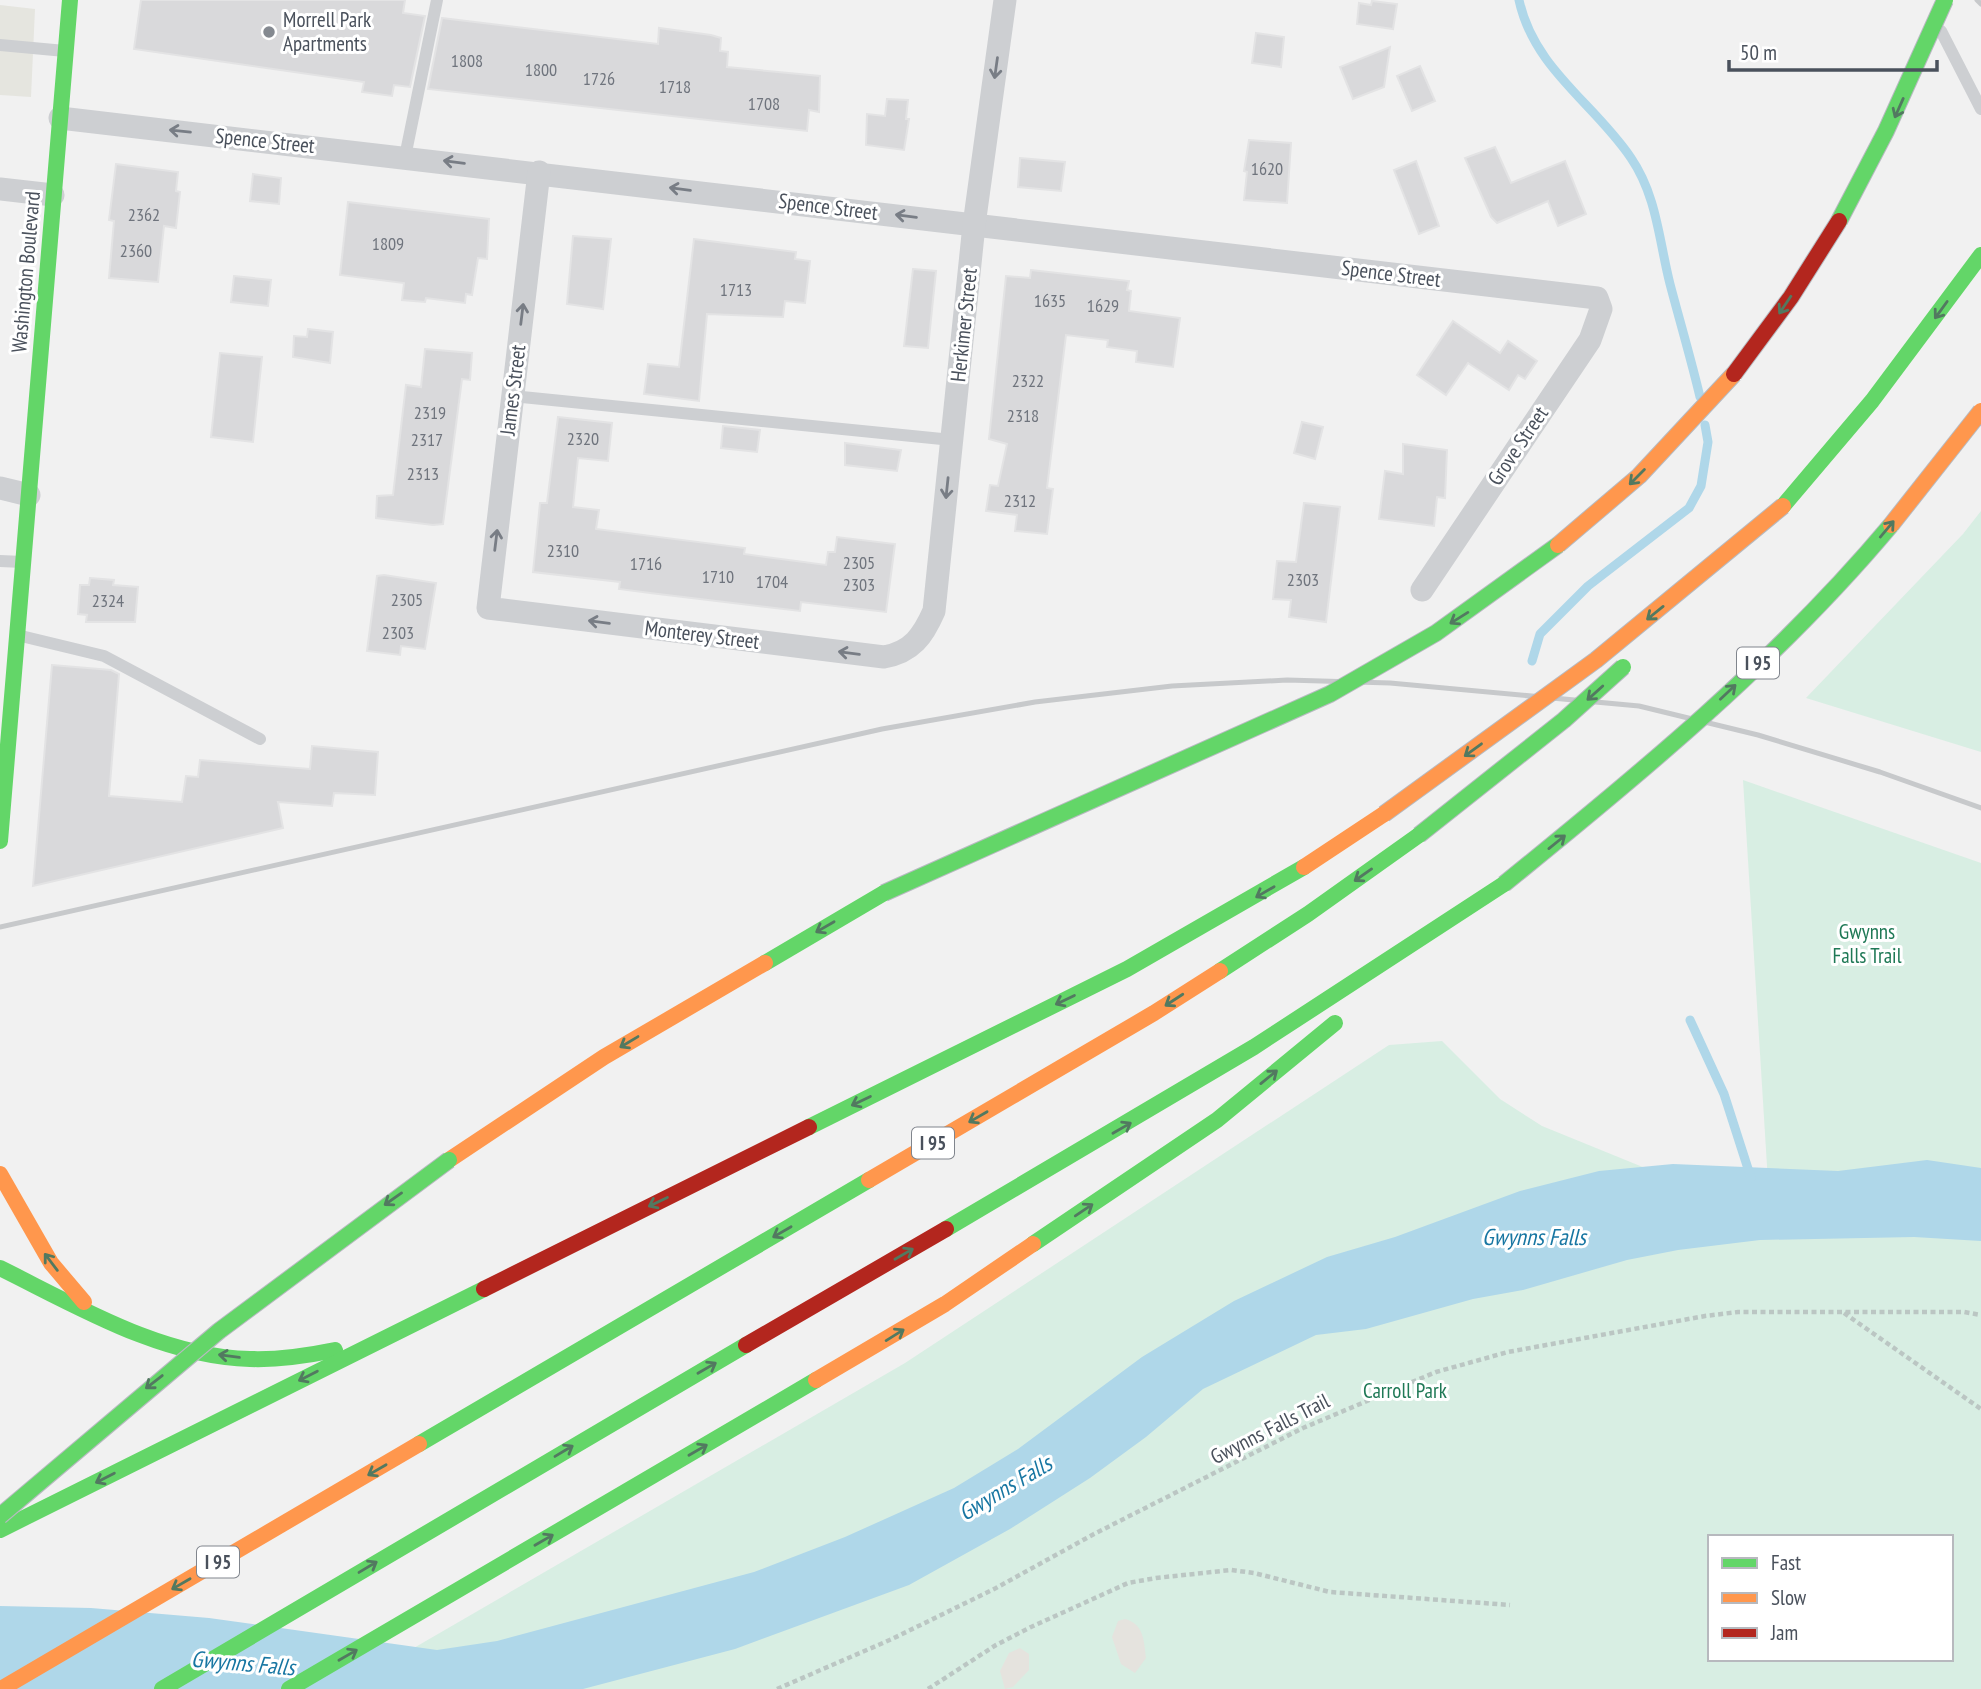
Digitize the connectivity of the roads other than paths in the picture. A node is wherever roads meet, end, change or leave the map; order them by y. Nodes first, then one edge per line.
1 (69, 0) edge
2 (437, 0) edge
3 (1005, 0) edge
4 (1925, 0) edge
5 (1944, 0) edge
6 (0, 45) edge
7 (65, 51) junction
8 (1981, 109) edge
9 (60, 118) junction
10 (405, 157) junction
11 (539, 172) junction
12 (0, 189) edge
13 (53, 195) junction
14 (974, 225) junction
15 (1981, 255) edge
16 (1597, 298) joint
17 (512, 396) junction
18 (1981, 411) edge
19 (952, 440) junction
20 (0, 488) edge
21 (29, 495) junction
22 (1783, 506) junction
23 (0, 561) edge
24 (23, 562) junction
25 (1422, 590) dead end
26 (488, 608) joint
27 (1678, 614) dead end
28 (17, 635) junction
29 (914, 645) joint
30 (1631, 660) dead end
31 (260, 738) dead end
32 (0, 841) edge
33 (1504, 884) junction
34 (1387, 980) dead end
35 (1345, 1015) dead end
36 (0, 1174) edge
37 (0, 1268) edge
38 (95, 1314) junction
39 (391, 1335) junction
40 (0, 1516) edge
41 (0, 1530) edge
42 (1, 1689) edge
43 (162, 1689) edge
44 (289, 1689) edge

1 - 7 main road, Washington Boulevard
2 - 10 lane
3 -> 14 street, Herkimer Street
4 - 8 lane
5 -> 40 main road, bridge
6 - 7 lane
7 - 9 main road, Washington Boulevard
10 -> 9 street, Spence Street
9 - 13 main road, Washington Boulevard
11 -> 10 street, Spence Street
14 -> 11 street, Spence Street
17 -> 11 street, James Street
12 - 13 street
13 - 21 main road, Washington Boulevard
14 - 16 street, Spence Street
14 - 19 street, Herkimer Street
15 -> 22 main road
16 - 25 street, Grove Street
17 - 19 lane
26 -> 17 street, James Street
33 -> 18 main road, I 95, bridge
19 -> 29 street, Herkimer Street
20 - 21 street
21 - 24 main road, Washington Boulevard
22 - 27 main road, bridge
22 -> 39 main road, bridge
23 - 24 lane
24 - 28 main road, Washington Boulevard
29 -> 26 street, Monterey Street
28 - 31 lane
28 - 32 main road, Washington Boulevard
30 -> 42 main road, I 95, bridge
33 - 34 main road
43 -> 33 main road, I 95
44 -> 35 main road
38 -> 36 main road
37 - 38 main road
39 -> 38 main road
39 -> 41 main road

